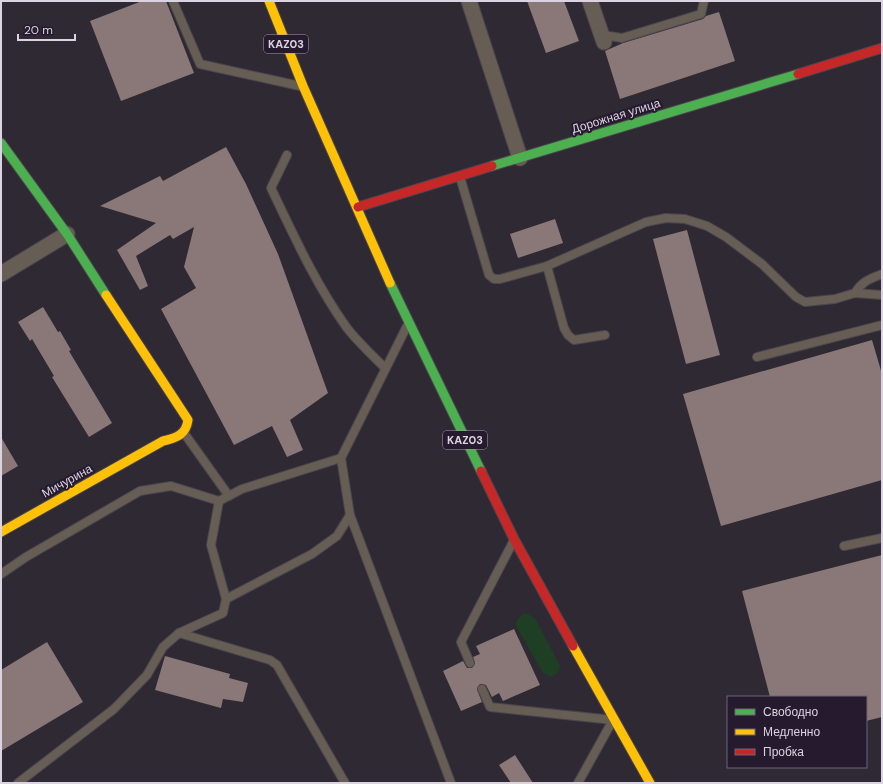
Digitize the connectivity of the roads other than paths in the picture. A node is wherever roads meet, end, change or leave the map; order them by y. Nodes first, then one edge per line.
1 (173, 1) edge
2 (269, 1) edge
3 (469, 1) edge
4 (590, 1) edge
5 (704, 1) edge
6 (603, 38) joint
7 (882, 48) edge
8 (303, 86) junction
9 (1, 143) edge
10 (287, 155) dead end
11 (520, 158) junction
12 (460, 176) junction
13 (358, 207) junction
14 (67, 234) junction
15 (547, 266) junction
16 (1, 274) edge
17 (882, 274) edge
18 (855, 292) junction
19 (882, 295) edge
20 (408, 323) junction
21 (882, 325) edge
22 (605, 335) dead end
23 (757, 357) dead end
24 (385, 368) junction
25 (184, 433) junction
26 (342, 458) junction
27 (229, 496) junction
28 (219, 501) junction
29 (350, 516) junction
30 (1, 532) edge
31 (882, 538) edge
32 (514, 539) junction
33 (844, 546) dead end
34 (1, 574) edge
35 (226, 599) junction
36 (179, 633) junction
37 (470, 663) dead end
38 (482, 689) dead end
39 (613, 720) junction
40 (18, 783) edge
41 (345, 783) edge
42 (451, 783) edge
43 (578, 783) edge
44 (650, 783) edge

1 - 8 lane
2 - 8 main road, KАZ03
3 - 11 street
4 - 6 street
5 - 6 lane
7 - 11 main road, Дорожная улица
8 - 13 main road, KАZ03
9 - 14 main road
10 - 24 lane
11 - 12 main road, Дорожная улица
12 - 13 main road, Дорожная улица
12 - 15 lane
13 - 20 main road, KАZ03
14 - 16 street
14 - 25 main road
15 - 18 lane
15 - 22 lane
17 - 18 lane
18 - 19 lane
20 - 24 lane
20 - 32 main road, KАZ03
21 - 23 lane
24 - 26 lane
25 - 27 lane
25 - 30 main road, Мичурина
26 - 27 lane
26 - 29 lane
27 - 28 lane
28 - 34 lane
28 - 35 lane
29 - 35 lane
29 - 42 lane
31 - 33 lane
32 - 37 lane
32 - 39 main road, KАZ03
35 - 36 lane
36 - 40 lane
36 - 41 lane
38 - 39 lane
39 - 43 lane
39 - 44 main road, KАZ03

